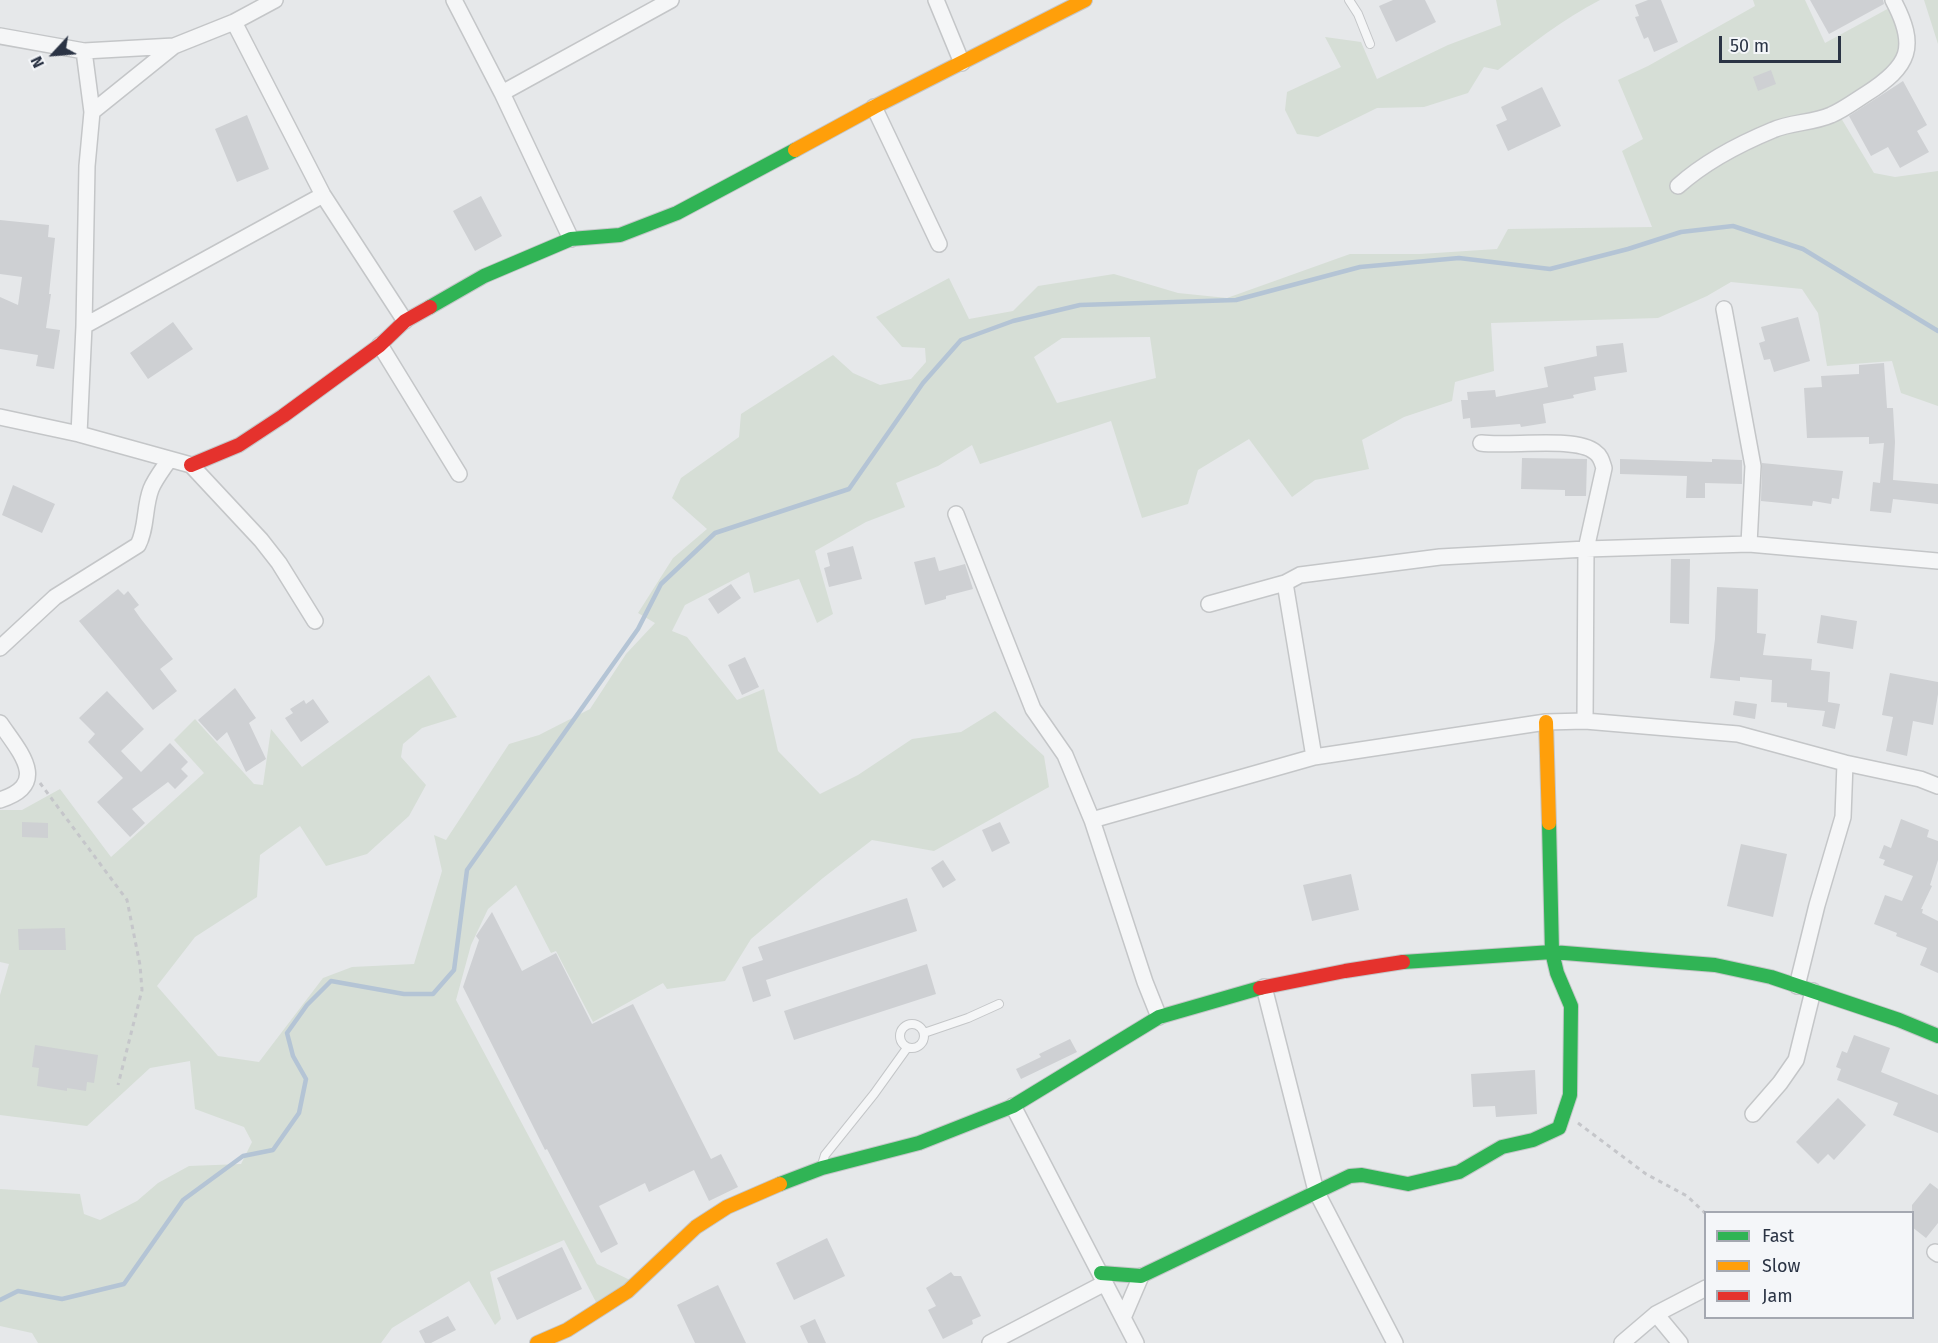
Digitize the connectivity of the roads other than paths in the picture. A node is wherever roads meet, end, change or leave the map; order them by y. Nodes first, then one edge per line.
1 (275, 0) edge
2 (454, 0) edge
3 (670, 0) edge
4 (936, 0) edge
5 (1085, 0) edge
6 (1349, 0) edge
7 (1893, 0) edge
8 (234, 22) junction
9 (0, 36) edge
10 (1370, 44) dead end
11 (174, 46) junction
12 (84, 51) junction
13 (962, 63) junction
14 (502, 93) junction
15 (874, 107) junction
16 (92, 112) junction
17 (1678, 186) dead end
18 (323, 195) junction
19 (571, 239) junction
20 (939, 244) dead end
21 (1724, 309) dead end
22 (405, 321) junction
23 (84, 326) junction
24 (380, 345) junction
25 (0, 417) edge
26 (79, 434) junction
27 (1481, 443) dead end
28 (169, 460) junction
29 (191, 465) junction
30 (459, 474) dead end
31 (956, 513) dead end
32 (1749, 544) junction
33 (1586, 549) junction
34 (1938, 561) edge
35 (1285, 583) junction
36 (1209, 604) dead end
37 (315, 621) dead end
38 (0, 648) edge
39 (1586, 721) junction
40 (1546, 722) junction
41 (0, 723) edge
42 (1314, 757) junction
43 (1845, 763) junction
44 (1938, 786) edge
45 (0, 800) edge
46 (1092, 820) junction
47 (1552, 952) junction
48 (1797, 986) junction
49 (1264, 987) junction
50 (1812, 991) junction
51 (999, 1004) dead end
52 (1159, 1017) junction
53 (924, 1033) junction
54 (1938, 1036) edge
55 (907, 1048) junction
56 (1013, 1106) junction
57 (1753, 1114) dead end
58 (822, 1168) junction
59 (1316, 1191) junction
60 (1142, 1276) junction
61 (1103, 1278) junction
62 (1704, 1289) edge
63 (1656, 1314) junction
64 (1123, 1318) junction
65 (537, 1343) edge
66 (990, 1343) edge
67 (1136, 1343) edge
68 (1395, 1343) edge
69 (1622, 1343) edge
70 (1680, 1343) edge

1 - 8 street
2 - 14 street
3 - 14 street
4 - 13 street
5 - 13 street
6 - 10 lane
7 - 17 street
8 - 11 street
8 - 18 street
9 - 12 street
11 - 12 street
11 - 16 street
12 - 16 street
13 - 15 street
14 - 19 street
15 - 19 street
15 - 20 street
16 - 23 street
18 - 22 street
18 - 23 street
19 - 22 street
21 - 32 street
22 - 24 street
23 - 26 street
24 - 29 street
24 - 30 street
25 - 26 street
26 - 28 street
27 - 33 street
28 - 29 street
28 - 38 street
29 - 37 street
31 - 46 street
32 - 33 street
32 - 34 street
33 - 35 street
33 - 39 street
35 - 36 street
35 - 42 street
39 - 40 street
39 - 43 street
40 - 42 street
40 - 47 street
41 - 45 street
42 - 46 street
43 - 44 street
43 - 48 street
46 - 52 street
47 - 48 street
47 - 49 street
47 - 59 street
48 - 50 street
49 - 52 street
49 - 59 street
50 - 54 street
50 - 57 street
51 - 53 lane
52 - 56 street
53 - 55 lane
53 - 55 lane
55 - 58 lane
56 - 58 street
56 - 61 street
58 - 65 street
59 - 60 street
59 - 68 street
60 - 61 street
60 - 64 street
61 - 64 street
61 - 66 street
62 - 63 street
63 - 69 street
63 - 70 street
64 - 67 street

